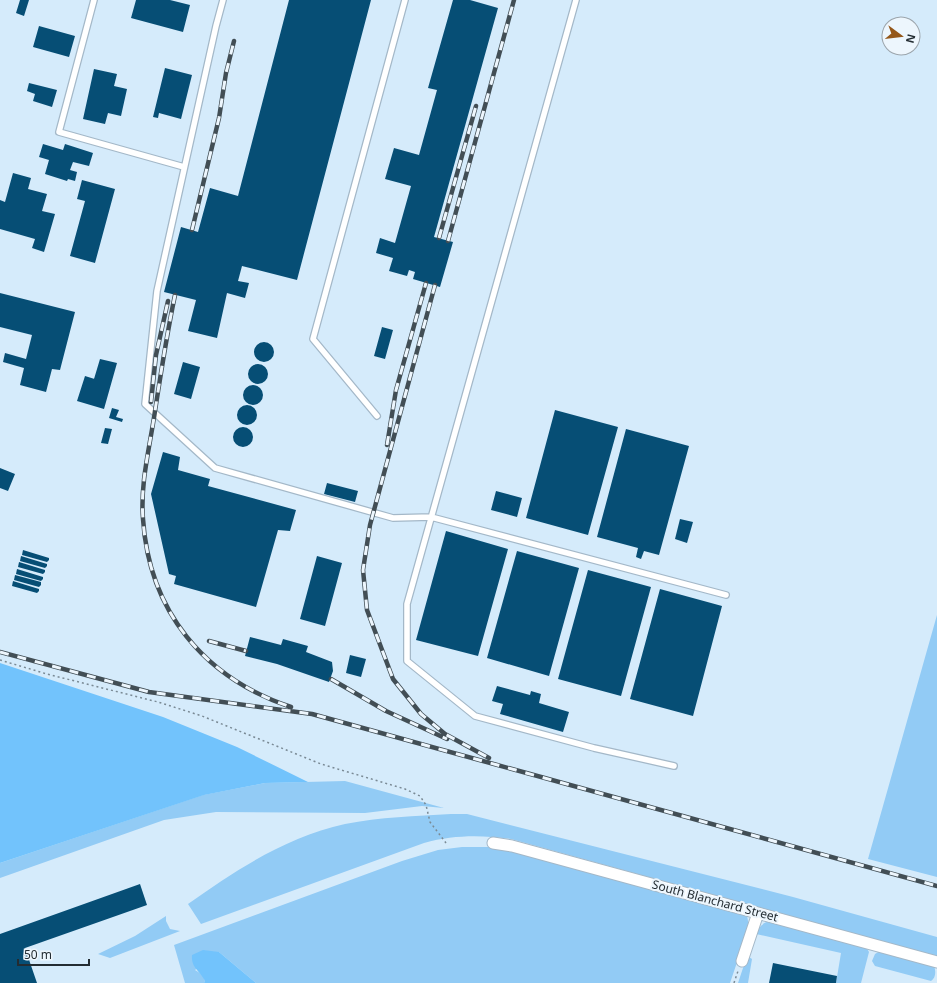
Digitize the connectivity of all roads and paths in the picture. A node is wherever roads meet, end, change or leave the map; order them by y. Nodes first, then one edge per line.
1 (94, 0) edge
2 (223, 0) edge
3 (405, 0) edge
4 (576, 0) edge
5 (184, 166) junction
6 (377, 416) dead end
7 (431, 516) junction
8 (726, 595) dead end
9 (0, 660) edge
10 (674, 766) dead end
11 (446, 843) dead end
12 (493, 843) dead end
13 (758, 913) junction
14 (742, 961) joint
15 (937, 962) edge
16 (734, 983) edge

1 - 5 lane
2 - 5 lane
3 - 6 lane
4 - 7 lane
5 - 7 lane
7 - 8 lane
7 - 10 lane
9 - 11 path
12 - 13 street, South Blanchard Street
13 - 14 street
13 - 15 street, South Blanchard Street
14 - 16 path

